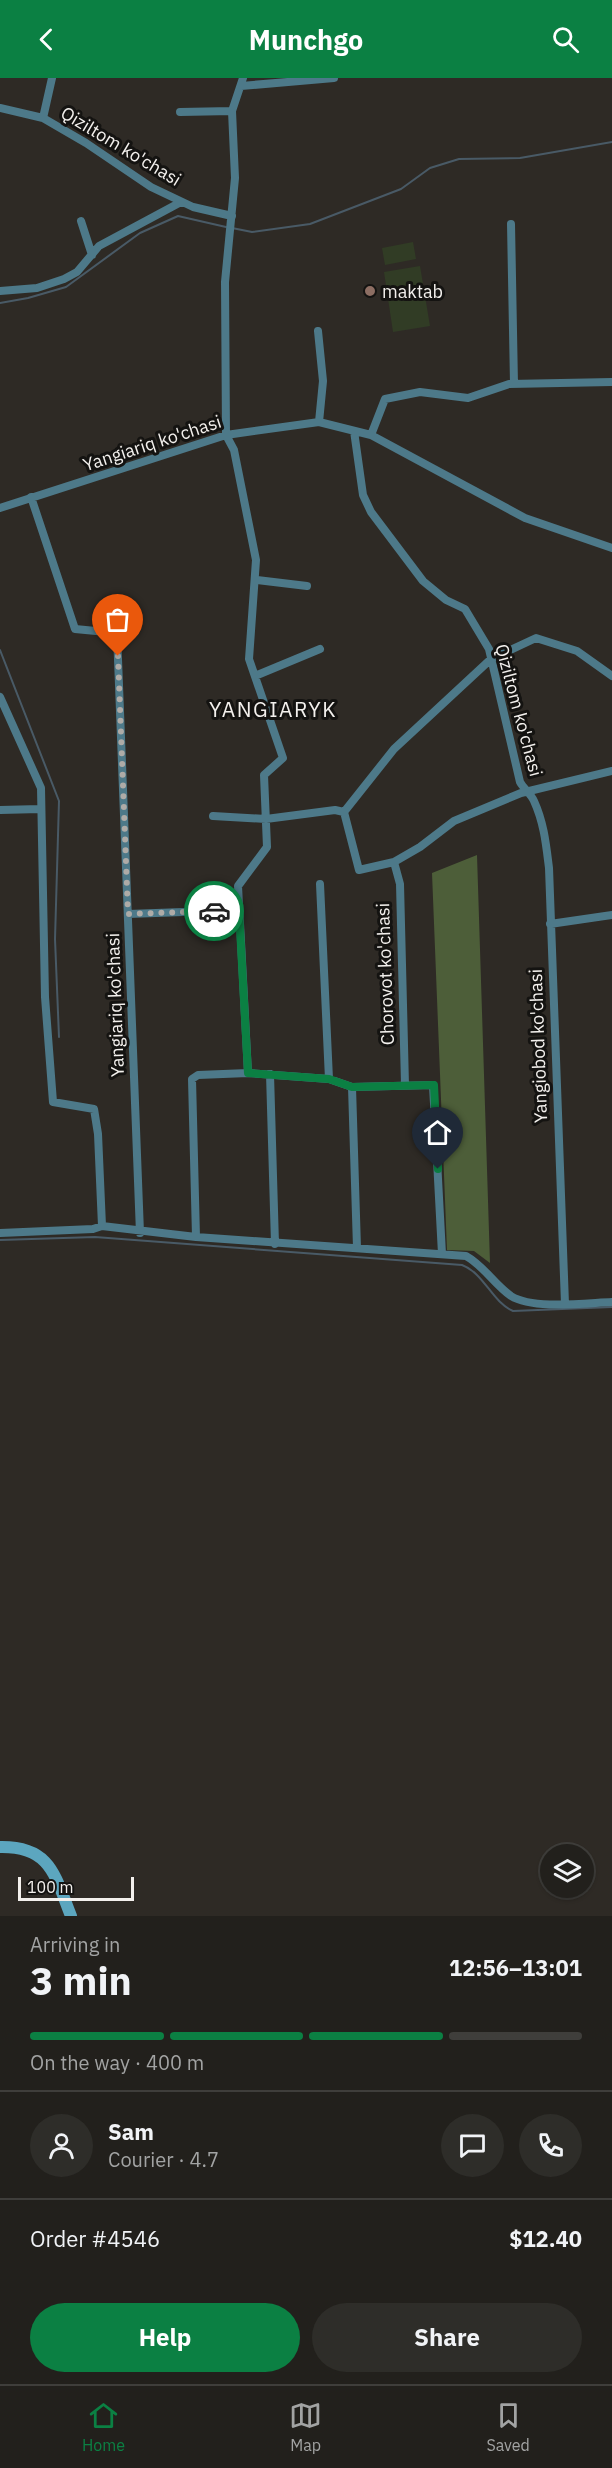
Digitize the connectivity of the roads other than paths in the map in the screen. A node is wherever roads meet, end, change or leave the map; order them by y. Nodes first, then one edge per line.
1 (52, 78) edge
2 (334, 78) edge
3 (242, 82) edge
4 (0, 108) edge
5 (232, 111) junction
6 (180, 112) dead end
7 (43, 118) junction
8 (182, 202) junction
9 (232, 216) junction
10 (81, 221) dead end
11 (511, 224) dead end
12 (92, 255) junction
13 (0, 291) edge
14 (318, 331) dead end
15 (612, 382) edge
16 (514, 384) junction
17 (320, 422) junction
18 (354, 431) junction
19 (226, 435) junction
20 (371, 435) junction
21 (31, 497) junction
22 (0, 508) edge
23 (612, 549) edge
24 (256, 580) junction
25 (307, 586) dead end
26 (320, 649) dead end
27 (491, 659) junction
28 (255, 676) junction
29 (612, 676) edge
30 (0, 697) edge
31 (612, 771) edge
32 (525, 792) junction
33 (40, 809) junction
34 (0, 810) edge
35 (344, 812) junction
36 (213, 816) dead end
37 (266, 819) junction
38 (394, 862) junction
39 (320, 884) dead end
40 (239, 910) junction
41 (128, 914) junction
42 (612, 915) edge
43 (550, 924) junction
44 (248, 1073) junction
45 (270, 1074) junction
46 (329, 1079) junction
47 (405, 1085) junction
48 (352, 1087) junction
49 (102, 1226) junction
50 (0, 1233) edge
51 (140, 1233) junction
52 (196, 1238) junction
53 (275, 1244) junction
54 (357, 1248) junction
55 (442, 1254) junction
56 (612, 1302) edge
57 (565, 1304) junction
58 (0, 1847) edge
59 (71, 1916) edge

1 - 7 street, Qiziltom ko'chasi
2 - 3 street
3 - 5 street
4 - 7 street, Qiziltom ko'chasi
5 - 6 street
5 - 9 street
7 - 8 street, Qiziltom ko'chasi
8 - 9 street, Qiziltom ko'chasi
8 - 12 street, Qiziltom ko'chasi
9 - 19 street
10 - 12 street
11 - 16 street
12 - 13 street, Qiziltom ko'chasi
14 - 17 street
15 - 16 street
16 - 20 street
17 - 18 street
17 - 19 street, Yangiariq ko'chasi
18 - 20 street
18 - 27 street, Qiziltom ko'chasi
19 - 21 street, Yangiariq ko'chasi
19 - 24 street
20 - 23 street
21 - 22 street, Yangiariq ko'chasi
21 - 41 street, Yangiariq ko'chasi
24 - 25 street
24 - 28 street
26 - 28 street
27 - 29 street
27 - 32 street, Qiziltom ko'chasi
27 - 35 street
28 - 37 street
30 - 33 street
31 - 32 street
32 - 38 street
32 - 43 street, Yangiobod ko'chasi
33 - 34 street
33 - 49 street
35 - 37 street
35 - 38 street
36 - 37 street
37 - 40 street
38 - 47 street, Chorovot ko'chasi
39 - 46 street
40 - 41 street
40 - 44 street
41 - 51 street, Yangiariq ko'chasi
42 - 43 street
43 - 57 street, Yangiobod ko'chasi
44 - 45 street
44 - 52 street
45 - 46 street
45 - 53 street
46 - 48 street
47 - 48 street
47 - 55 street
48 - 54 street
49 - 50 street
49 - 51 street
51 - 52 street
52 - 53 street
53 - 54 street
54 - 55 street
55 - 57 street
56 - 57 street
58 - 59 street

